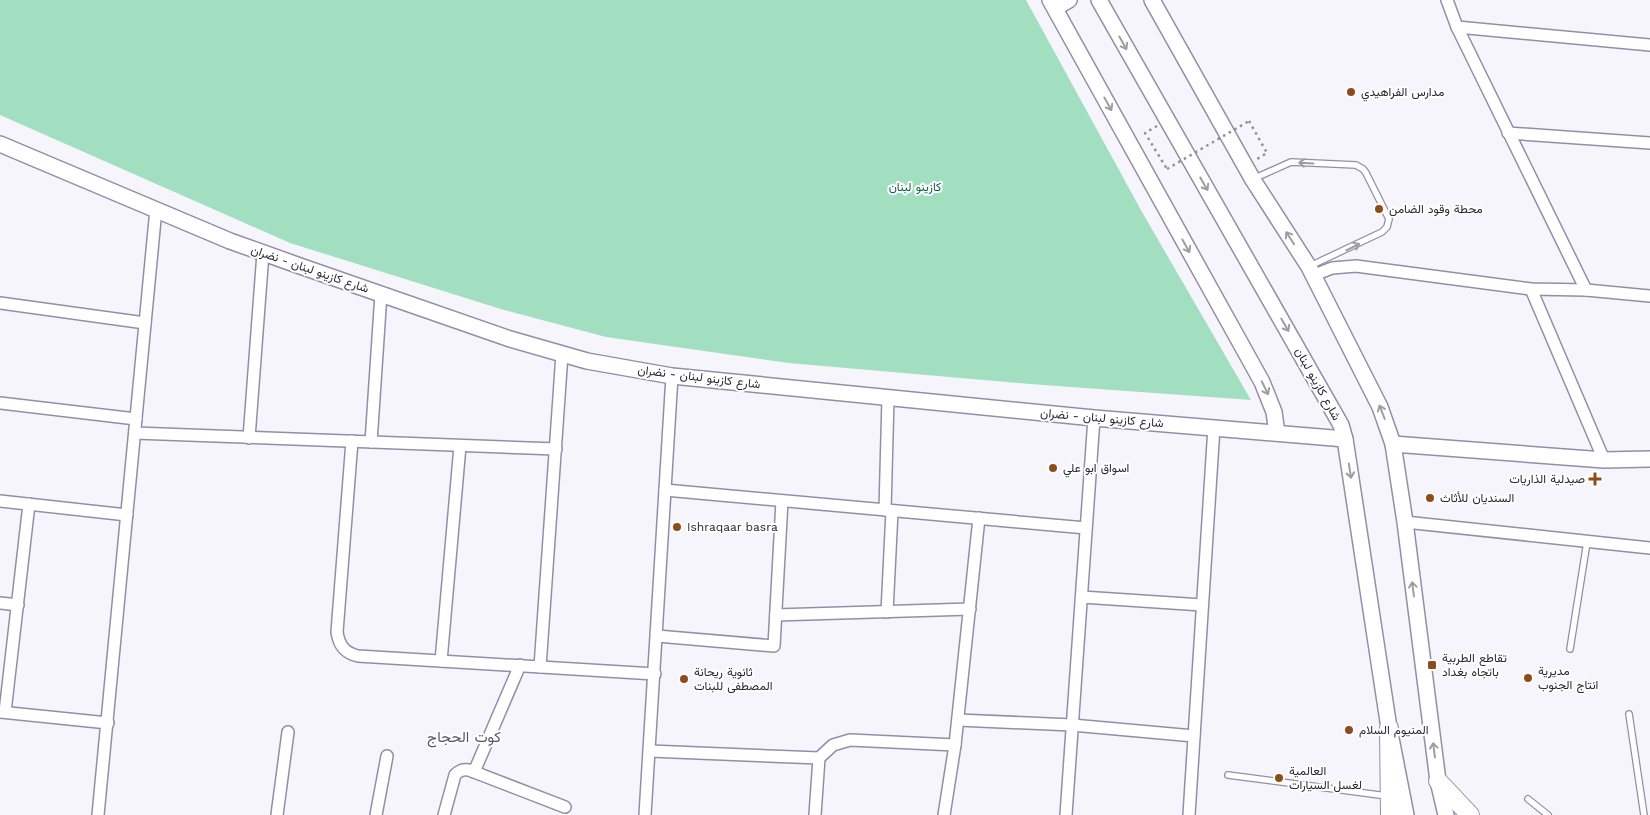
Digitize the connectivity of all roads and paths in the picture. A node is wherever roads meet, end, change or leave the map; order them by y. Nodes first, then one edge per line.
1 (1069, 0) edge
2 (1100, 0) edge
3 (1152, 0) edge
4 (1447, 0) edge
5 (1052, 4) edge
6 (1457, 27) junction
7 (1650, 45) edge
8 (1145, 133) dead end
9 (1508, 133) junction
10 (1650, 143) edge
11 (0, 144) edge
12 (1267, 153) dead end
13 (1253, 180) junction
14 (156, 209) junction
15 (263, 253) junction
16 (1310, 271) junction
17 (1531, 289) junction
18 (1586, 290) junction
19 (381, 294) junction
20 (1650, 296) edge
21 (0, 303) edge
22 (145, 324) junction
23 (562, 354) junction
24 (672, 376) junction
25 (888, 398) junction
26 (0, 403) edge
27 (1094, 418) junction
28 (136, 419) junction
29 (1214, 427) junction
30 (135, 433) junction
31 (1278, 433) junction
32 (249, 438) junction
33 (1345, 438) junction
34 (352, 441) junction
35 (371, 442) junction
36 (1393, 444) junction
37 (460, 446) junction
38 (556, 449) junction
39 (1650, 459) edge
40 (1604, 460) junction
41 (665, 490) junction
42 (0, 501) edge
43 (782, 501) junction
44 (29, 504) junction
45 (888, 510) junction
46 (127, 515) junction
47 (979, 518) junction
48 (1405, 522) junction
49 (1086, 528) junction
50 (1587, 542) junction
51 (1650, 548) edge
52 (1082, 597) junction
53 (0, 603) edge
54 (18, 605) junction
55 (1202, 605) junction
56 (970, 609) junction
57 (887, 612) junction
58 (776, 615) junction
59 (657, 636) junction
60 (1570, 649) dead end
61 (441, 660) junction
62 (520, 666) junction
63 (540, 667) junction
64 (655, 674) junction
65 (3, 712) edge
66 (1629, 714) dead end
67 (958, 720) junction
68 (108, 723) junction
69 (1072, 725) junction
70 (1389, 728) junction
71 (288, 732) dead end
72 (1194, 736) junction
73 (955, 745) junction
74 (650, 751) junction
75 (387, 756) dead end
76 (819, 758) junction
77 (474, 772) junction
78 (1228, 774) dead end
79 (1438, 781) junction
80 (1390, 796) junction
81 (1528, 799) dead end
82 (565, 807) dead end
83 (98, 815) edge
84 (277, 815) edge
85 (376, 815) edge
86 (444, 815) edge
87 (645, 815) edge
88 (815, 815) edge
89 (944, 815) edge
90 (1066, 815) edge
91 (1189, 815) edge
92 (1390, 815) edge
93 (1406, 815) edge
94 (1446, 815) edge
95 (1470, 815) edge
96 (1548, 815) edge
97 (1644, 815) edge

1 - 5 street
2 -> 33 street, شارع كازينو لبنان
3 - 13 street
4 - 6 street
5 -> 31 street
6 - 7 street
6 - 9 street
8 - 12 path, bridge
9 - 10 street
9 - 18 street
11 - 14 street, شارع كازينو لبنان - نضران
16 -> 13 street
16 -> 13 lane
14 - 15 street, شارع كازينو لبنان - نضران
14 - 22 street
15 - 19 street, شارع كازينو لبنان - نضران
15 - 32 street
16 - 17 street
36 -> 16 street
17 - 18 street
17 - 40 street
18 - 20 street
19 - 23 street, شارع كازينو لبنان - نضران
19 - 35 street
21 - 22 street
22 - 28 street
23 - 24 street, شارع كازينو لبنان - نضران
23 - 38 street
24 - 25 street, شارع كازينو لبنان - نضران
24 - 41 street
25 - 27 street, شارع كازينو لبنان - نضران
25 - 45 street
26 - 28 street
27 - 29 street, شارع كازينو لبنان - نضران
27 - 49 street
28 - 30 street
29 - 31 street, شارع كازينو لبنان - نضران
29 - 55 street
30 - 32 street
30 - 46 street
31 - 33 street, شارع كازينو لبنان - نضران
32 - 34 street
33 -> 70 street, شارع كازينو لبنان
34 - 35 street
34 - 61 street
35 - 37 street
36 - 40 street
36 - 48 street
37 - 38 street
37 - 61 street
38 - 63 street
39 - 40 street
41 - 43 street
41 - 59 street
42 - 44 street
43 - 45 street
43 - 58 street
44 - 46 street
44 - 54 street
45 - 47 street
45 - 57 street
46 - 68 street
47 - 49 street
47 - 56 street
48 - 50 street
79 -> 48 street
49 - 52 street
50 - 51 street
50 - 60 lane
52 - 55 street
52 - 69 street
53 - 54 street
54 - 65 street
55 - 72 street
56 - 57 street
56 - 67 street
57 - 58 street
58 - 59 street
59 - 64 street
61 - 62 street
62 - 63 street
62 - 77 street
63 - 64 street
64 - 74 street
65 - 68 street
66 - 97 lane
67 - 69 street
67 - 73 street
68 - 83 street
69 - 72 street
69 - 90 street
70 - 80 main road
70 - 93 street, شارع كازينو لبنان
71 - 84 street
72 - 91 street
73 - 76 street
73 - 89 street
74 - 76 street
74 - 87 street
75 - 85 street
76 - 88 street
77 - 82 street
77 - 86 street
78 - 80 lane
79 - 94 street
79 - 95 main road
80 - 92 main road
81 - 96 lane

